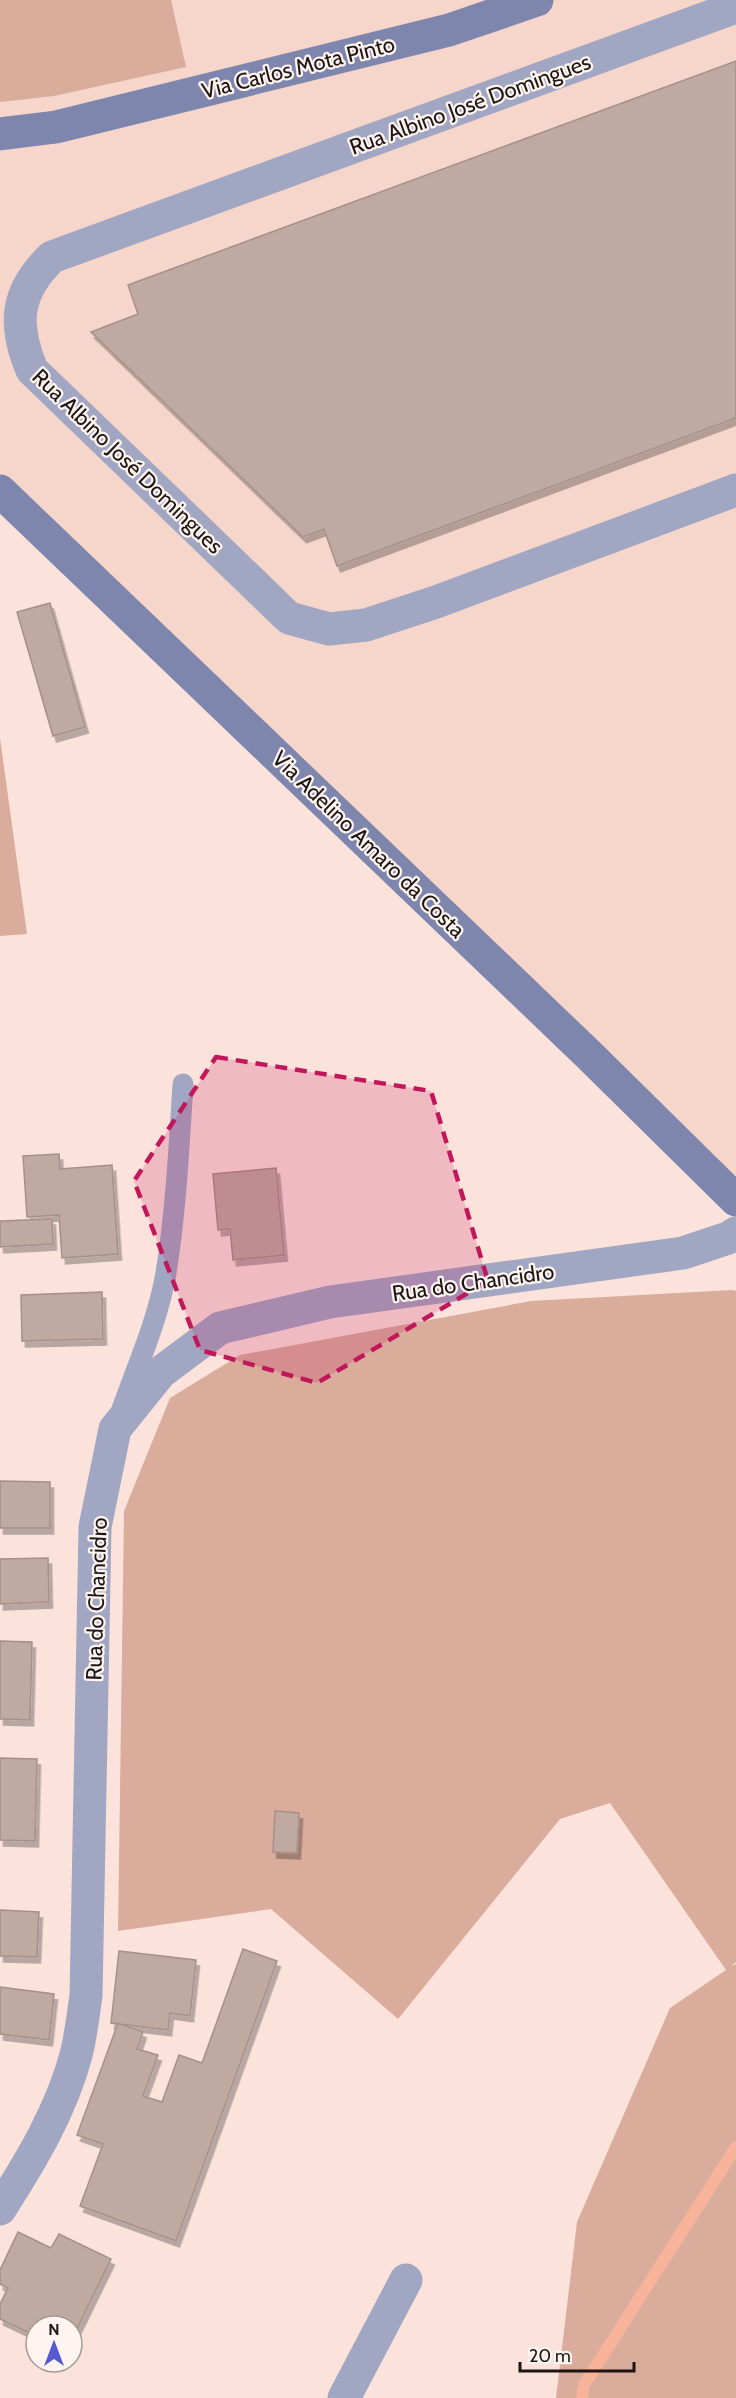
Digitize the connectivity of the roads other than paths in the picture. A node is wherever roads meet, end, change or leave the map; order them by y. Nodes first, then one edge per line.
1 (537, 0) edge
2 (736, 6) edge
3 (56, 127) junction
4 (0, 134) edge
5 (0, 154) edge
6 (736, 490) edge
7 (0, 491) edge
8 (183, 1084) dead end
9 (736, 1200) edge
10 (736, 1233) edge
11 (115, 1429) junction
12 (0, 2209) edge
13 (406, 2280) dead end
14 (344, 2398) edge

1 - 3 main road, Via Carlos Mota Pinto
2 - 6 street, Rua Albino José Domingues
3 - 4 main road, Via Carlos Mota Pinto
3 - 5 main road, Via Carlos Mota Pinto
7 - 9 main road, Via Adelino Amaro da Costa
8 - 11 lane
10 - 11 street, Rua do Chancidro
11 - 12 street, Rua do Chancidro
13 - 14 street

